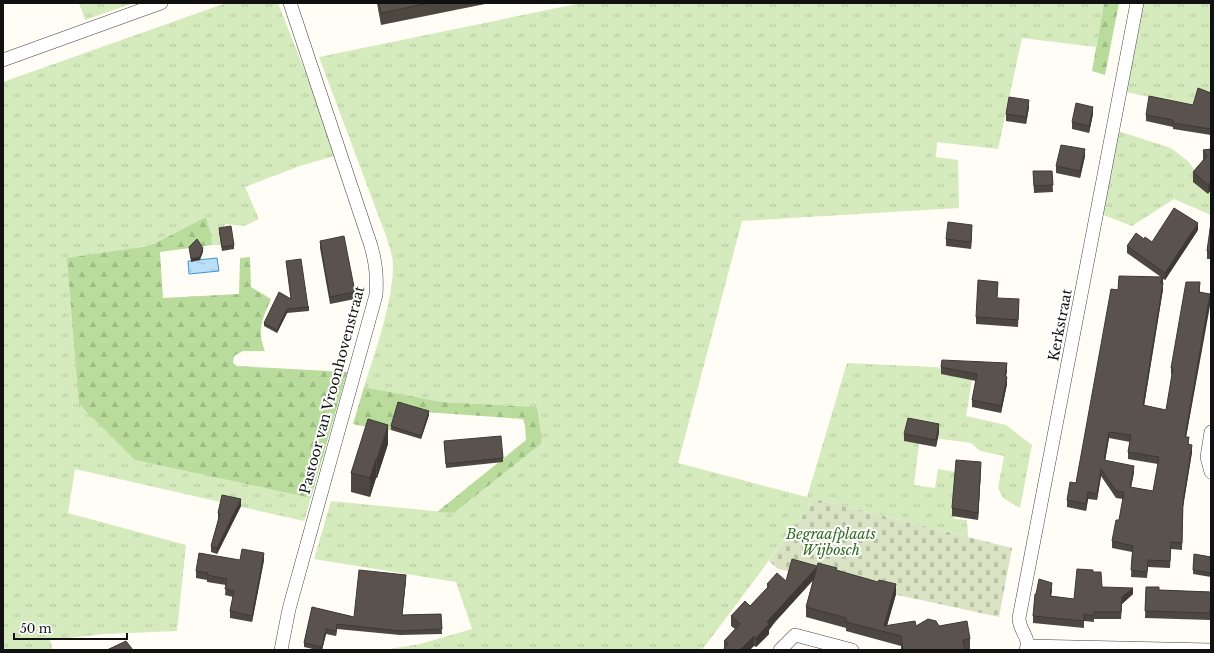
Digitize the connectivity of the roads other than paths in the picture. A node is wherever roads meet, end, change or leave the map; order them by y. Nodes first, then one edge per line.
1 (161, 3) edge
2 (290, 3) edge
3 (1137, 3) edge
4 (3, 60) edge
5 (1211, 432) edge
6 (1211, 472) edge
7 (834, 648) edge
8 (1027, 648) edge
9 (281, 650) edge
10 (780, 650) edge
11 (852, 650) edge
12 (1211, 650) edge

1 - 4 street
2 - 9 street, Pastoor van Vroonhovenstraat
3 - 8 street, Kerkstraat
5 - 6 street
7 - 10 street
7 - 11 street
8 - 12 street

